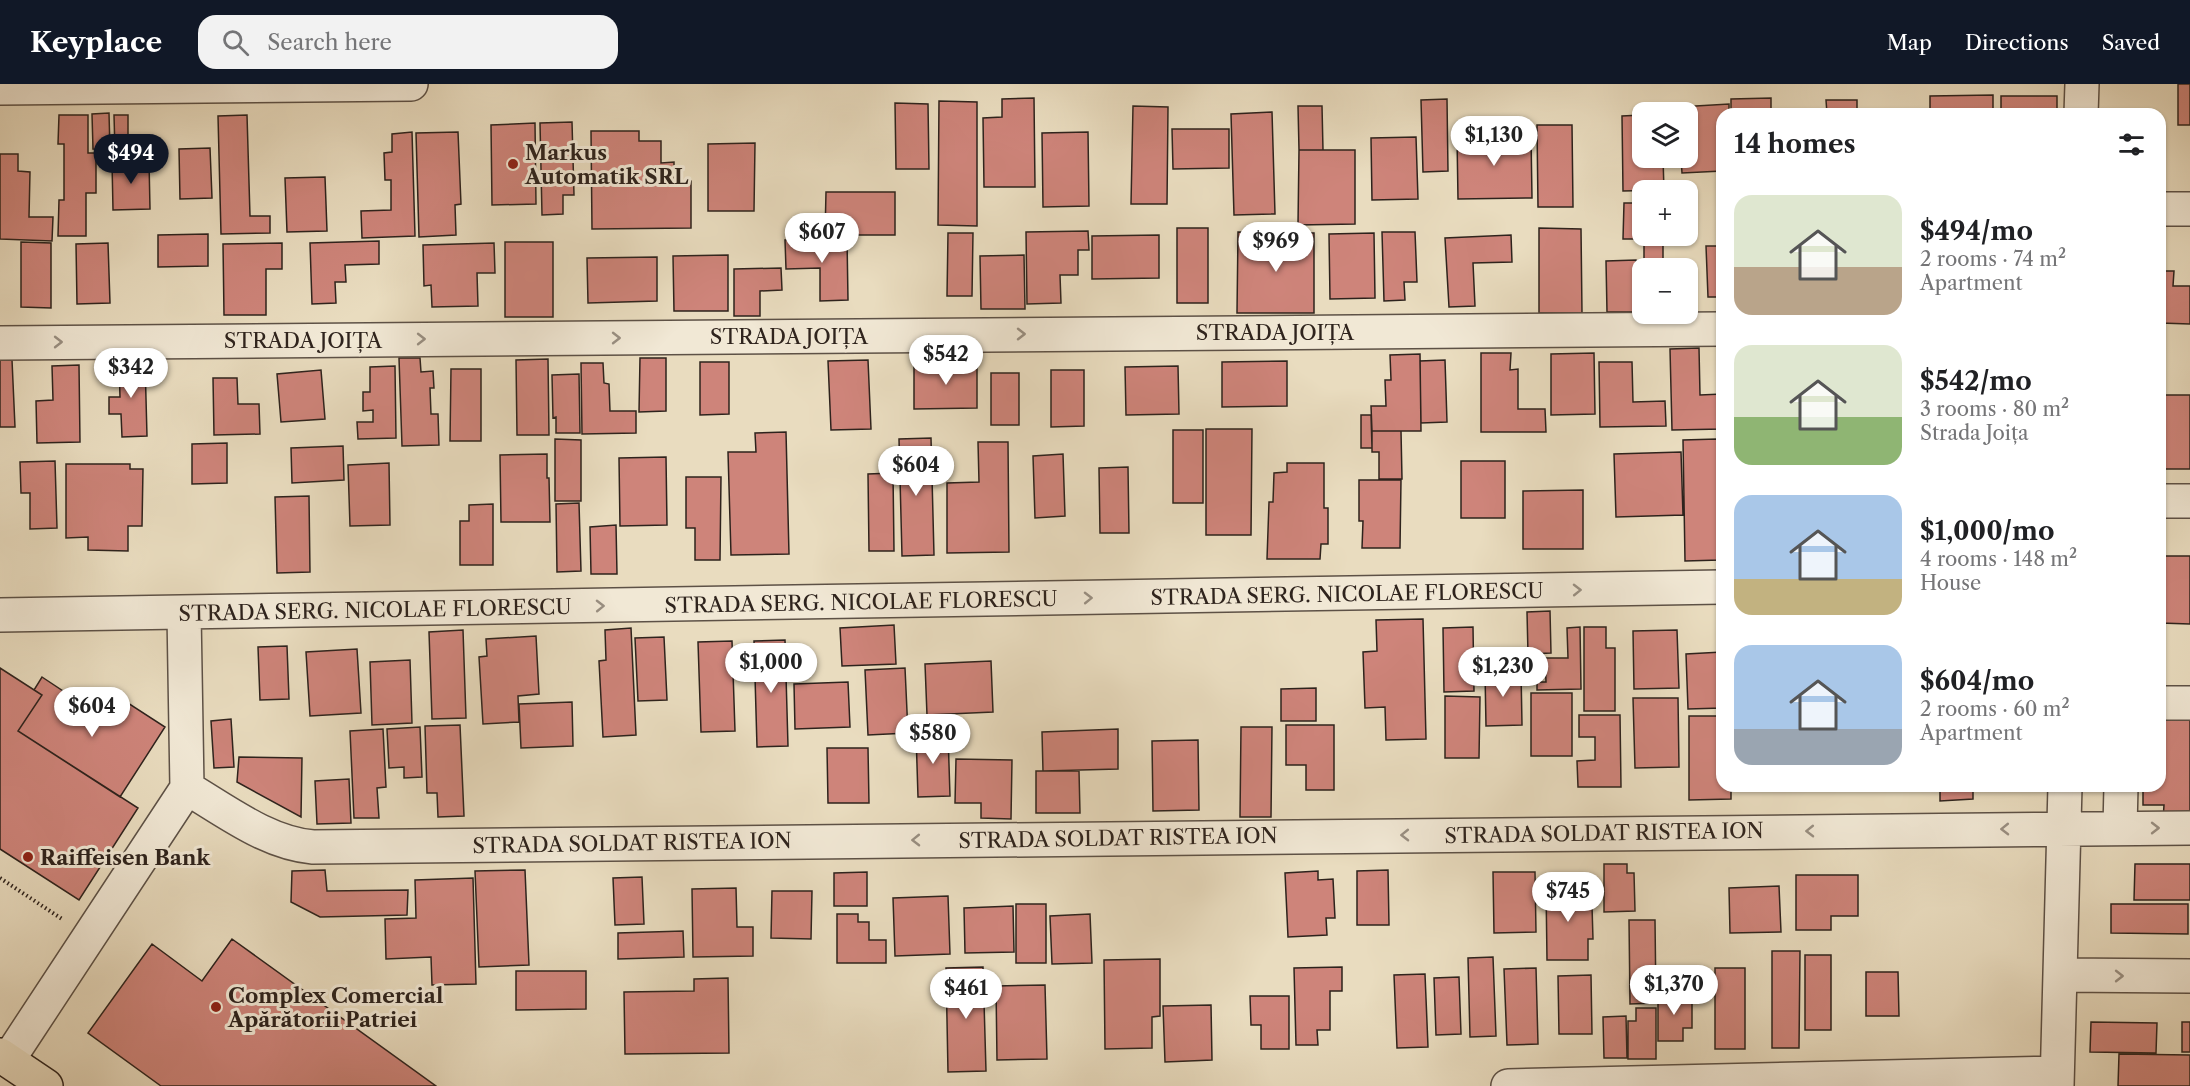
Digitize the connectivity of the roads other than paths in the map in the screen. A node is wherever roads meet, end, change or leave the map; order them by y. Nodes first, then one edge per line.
1 (411, 84) edge
2 (2082, 84) edge
3 (0, 88) edge
4 (2081, 108) edge
5 (2166, 208) edge
6 (2190, 208) edge
7 (1716, 329) edge
8 (0, 343) edge
9 (2166, 501) edge
10 (2190, 501) edge
11 (1716, 587) edge
12 (184, 613) junction
13 (0, 615) edge
14 (2166, 703) edge
15 (2190, 703) edge
16 (187, 788) junction
17 (2065, 792) edge
18 (2121, 792) edge
19 (2064, 828) junction
20 (2120, 828) junction
21 (2190, 828) edge
22 (2060, 975) junction
23 (2190, 976) edge
24 (4, 1058) edge
25 (2057, 1080) edge
26 (46, 1086) edge
27 (1508, 1086) edge

1 - 3 street
2 - 4 street
5 - 6 street
8 -> 7 street, STRADA JOIȚA
9 - 10 street
12 -> 11 street, STRADA SERG. NICOLAE FLORESCU
12 - 13 street, STRADA SERG. NICOLAE FLORESCU
12 - 16 street
14 - 15 street
19 -> 16 street, STRADA SOLDAT RISTEA ION
16 - 24 street
17 - 19 street
18 - 20 street
19 - 20 street, STRADA SOLDAT RISTEA ION
19 - 22 street
20 -> 21 street, STRADA SOLDAT RISTEA ION
22 -> 23 street
22 - 25 street
24 - 26 main road
25 - 27 street

